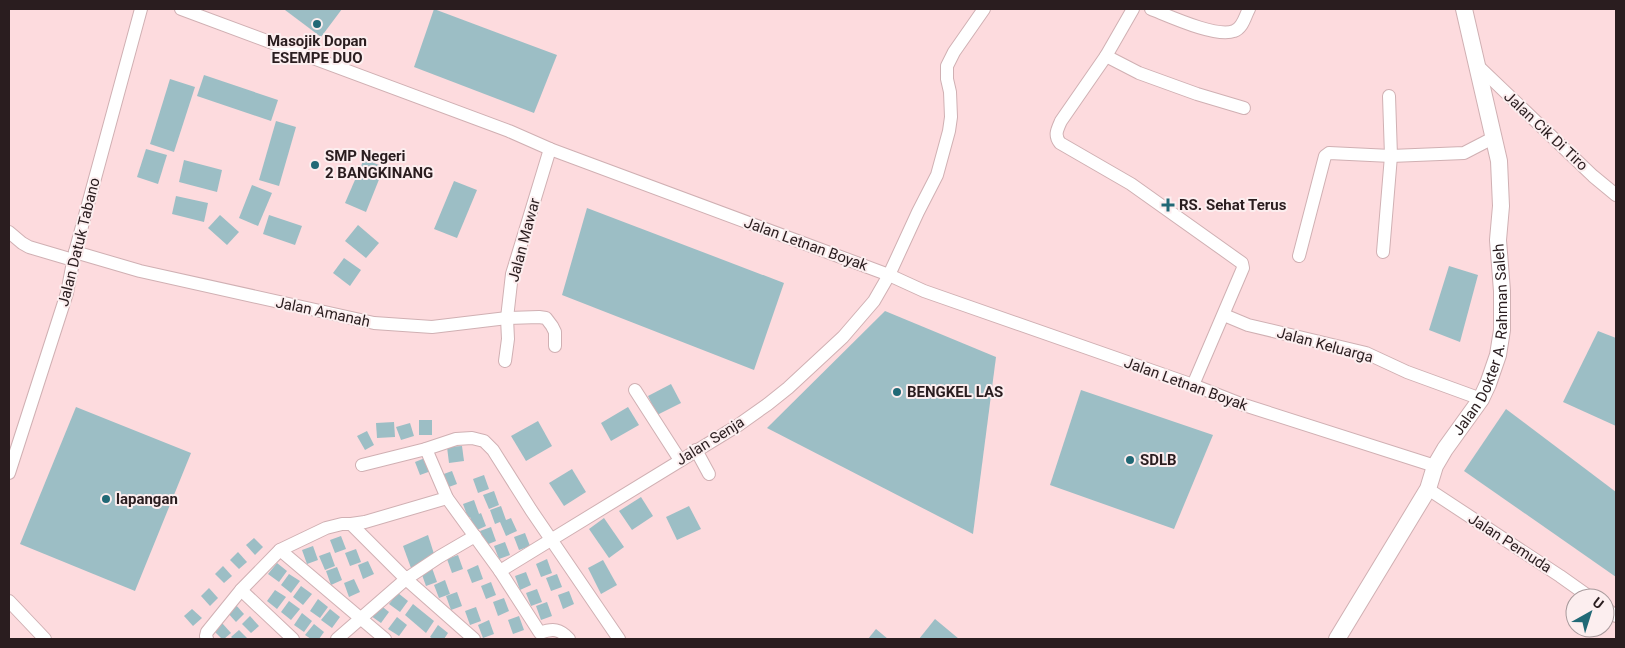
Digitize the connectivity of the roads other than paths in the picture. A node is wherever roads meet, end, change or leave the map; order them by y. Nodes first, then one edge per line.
1 (141, 9) edge
2 (181, 9) edge
3 (984, 9) edge
4 (1133, 9) edge
5 (1151, 9) edge
6 (1248, 9) edge
7 (1464, 9) edge
8 (1106, 56) junction
9 (1477, 65) junction
10 (1389, 96) dead end
11 (1244, 108) dead end
12 (1493, 138) junction
13 (550, 149) junction
14 (1391, 156) junction
15 (1616, 195) edge
16 (9, 232) edge
17 (1383, 252) dead end
18 (74, 256) junction
19 (1299, 256) dead end
20 (889, 275) junction
21 (1224, 315) junction
22 (507, 318) junction
23 (555, 346) dead end
24 (505, 362) dead end
25 (1193, 385) junction
26 (636, 390) dead end
27 (1481, 399) junction
28 (426, 449) junction
29 (696, 450) junction
30 (680, 460) junction
31 (362, 465) dead end
32 (1435, 466) junction
33 (9, 473) edge
34 (709, 474) dead end
35 (1428, 489) junction
36 (447, 498) junction
37 (351, 524) junction
38 (475, 536) junction
39 (552, 540) junction
40 (280, 550) junction
41 (500, 571) junction
42 (406, 579) junction
43 (1577, 588) edge
44 (241, 590) junction
45 (9, 601) edge
46 (361, 618) junction
47 (536, 636) edge
48 (45, 639) edge
49 (207, 639) edge
50 (293, 639) edge
51 (336, 639) edge
52 (385, 639) edge
53 (474, 639) edge
54 (569, 639) edge
55 (620, 639) edge
56 (1337, 639) edge

1 - 18 street, Jalan Datuk Tabano
2 - 13 street, Jalan Letnan Boyak
3 - 20 street, Jalan Senja
4 - 8 street
5 - 6 street
7 - 9 main road, Jalan Dokter A. Rahman Saleh
8 - 11 street
8 - 21 street
9 - 12 main road, Jalan Dokter A. Rahman Saleh
9 - 15 street, Jalan Cik Di Tiro
10 - 14 street
12 - 14 street
12 - 27 main road, Jalan Dokter A. Rahman Saleh
13 - 20 street, Jalan Letnan Boyak
13 - 22 street, Jalan Mawar
14 - 17 street
14 - 19 street
16 - 18 street, Jalan Amanah
18 - 22 street, Jalan Amanah
18 - 33 street, Jalan Datuk Tabano
20 - 25 street, Jalan Letnan Boyak
20 - 29 street, Jalan Senja
21 - 25 street
21 - 27 street, Jalan Keluarga
22 - 23 street, Jalan Amanah
22 - 24 street, Jalan Mawar
25 - 32 street, Jalan Letnan Boyak
26 - 30 street
27 - 32 main road, Jalan Dokter A. Rahman Saleh
28 - 31 street
28 - 36 street
28 - 39 street
29 - 30 street, Jalan Senja
29 - 34 street
30 - 39 street, Jalan Senja
32 - 35 main road, Jalan Dokter A. Rahman Saleh
35 - 43 street, Jalan Pemuda
35 - 56 main road, Jalan Dokter A. Rahman Saleh
36 - 37 street
36 - 38 street
37 - 40 street
37 - 42 street
38 - 41 street
38 - 42 street
39 - 41 street, Jalan Senja
39 - 55 street
40 - 44 street
40 - 46 street
41 - 47 street
42 - 46 street
42 - 53 street
44 - 49 street
44 - 50 street
45 - 48 street
46 - 51 street
46 - 52 street
47 - 54 street

